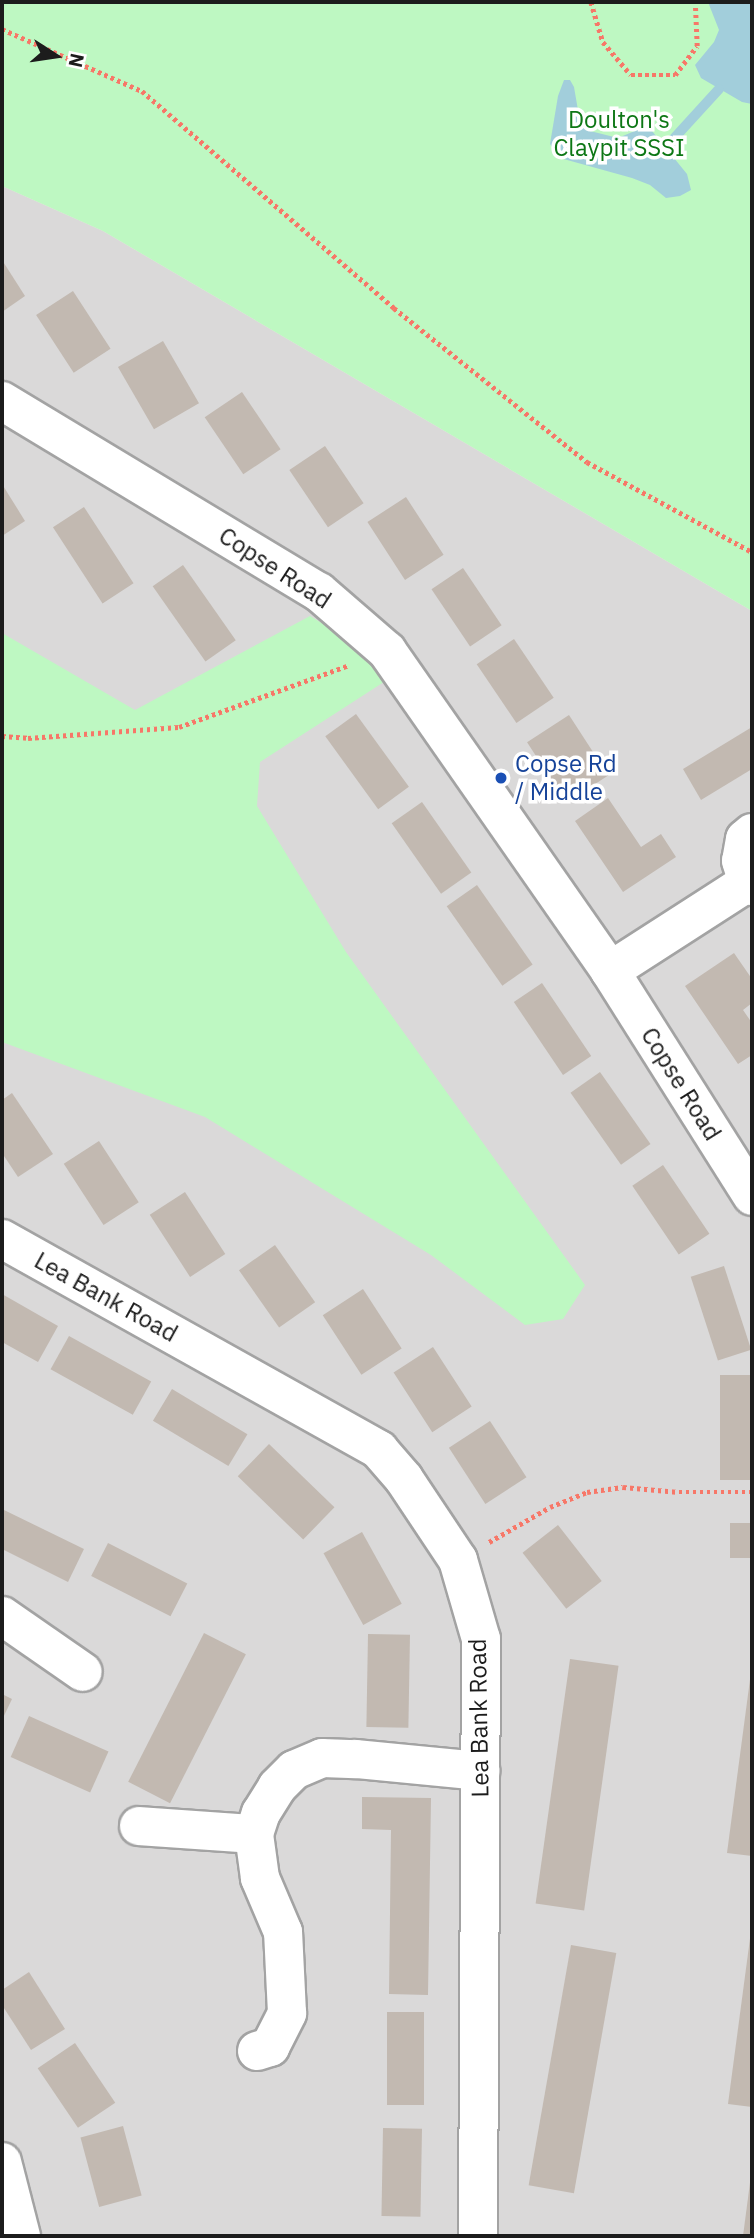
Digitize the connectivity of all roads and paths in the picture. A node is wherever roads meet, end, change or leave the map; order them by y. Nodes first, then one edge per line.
1 (591, 2) edge
2 (695, 2) edge
3 (2, 29) edge
4 (2, 401) edge
5 (752, 552) edge
6 (387, 651) junction
7 (2, 736) edge
8 (752, 833) edge
9 (750, 884) edge
10 (610, 971) junction
11 (752, 1196) edge
12 (2, 1239) edge
13 (752, 1492) edge
14 (458, 1560) junction
15 (2, 1616) edge
16 (83, 1672) dead end
17 (480, 1771) junction
18 (139, 1826) dead end
19 (254, 1834) junction
20 (257, 2051) dead end
21 (2, 2162) edge
22 (21, 2236) edge
23 (478, 2236) edge

1 - 2 path
3 - 5 path
4 - 6 street, Copse Road
6 - 7 path
6 - 10 street, Copse Road
8 - 9 street
9 - 10 street
10 - 11 street, Copse Road
12 - 14 street, Lea Bank Road
13 - 14 path
14 - 17 street, Lea Bank Road
15 - 16 street
17 - 19 street
17 - 23 street, Lea Bank Road
18 - 19 street
19 - 20 street
21 - 22 street

